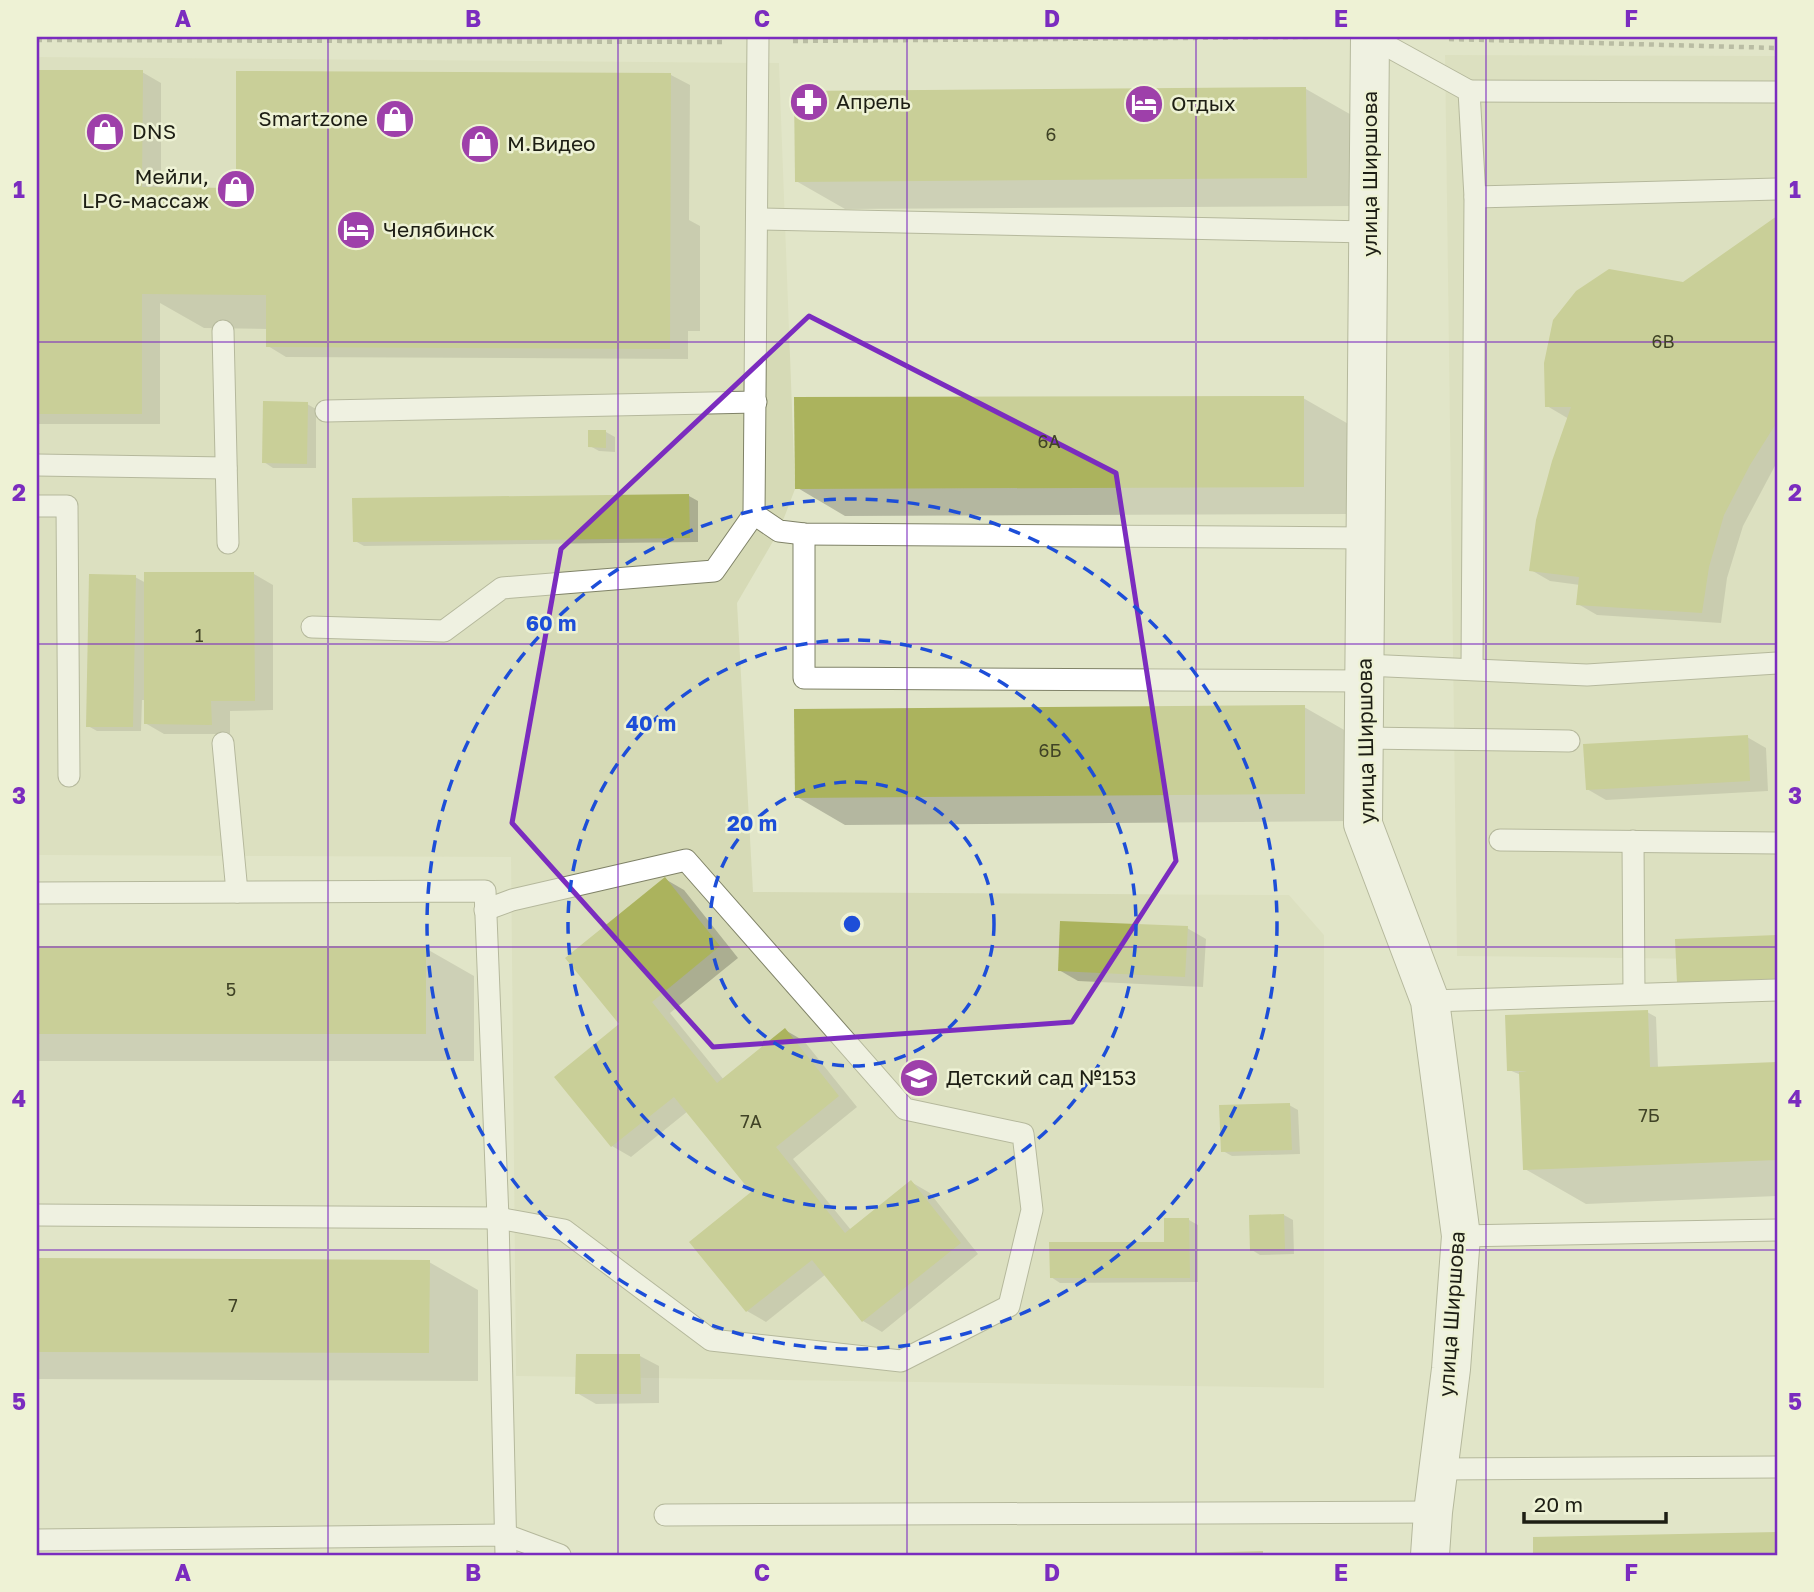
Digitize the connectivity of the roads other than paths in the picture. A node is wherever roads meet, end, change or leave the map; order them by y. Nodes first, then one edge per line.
1 (1371, 37) edge
2 (758, 39) edge
3 (1469, 91) junction
4 (1777, 92) edge
5 (1777, 189) edge
6 (1475, 197) junction
7 (758, 219) junction
8 (1369, 232) junction
9 (223, 331) dead end
10 (757, 402) junction
11 (326, 411) dead end
12 (37, 465) edge
13 (226, 468) junction
14 (37, 506) edge
15 (754, 514) junction
16 (804, 534) junction
17 (1365, 538) junction
18 (228, 544) dead end
19 (312, 627) dead end
20 (1777, 663) edge
21 (1472, 669) junction
22 (1364, 673) junction
23 (1364, 738) junction
24 (1569, 741) dead end
25 (223, 743) dead end
26 (69, 776) dead end
27 (1500, 840) dead end
28 (1633, 841) junction
29 (1777, 843) edge
30 (237, 892) junction
31 (37, 893) edge
32 (485, 910) junction
33 (1777, 990) edge
34 (1634, 995) junction
35 (1430, 1001) junction
36 (37, 1215) edge
37 (498, 1218) junction
38 (1777, 1230) edge
39 (1461, 1236) junction
40 (1777, 1467) edge
41 (1438, 1469) junction
42 (1433, 1512) junction
43 (665, 1515) dead end
44 (37, 1540) edge
45 (506, 1545) edge
46 (560, 1555) edge
47 (1430, 1555) edge

1 - 3 lane
1 - 8 street, улица Ширшова
2 - 7 lane
3 - 4 lane
3 - 6 lane
5 - 6 lane
6 - 21 lane
7 - 8 lane
7 - 10 lane
8 - 17 street, улица Ширшова
9 - 13 lane
10 - 11 lane
10 - 15 lane
12 - 13 lane
13 - 18 lane
14 - 26 lane
15 - 16 lane
15 - 19 lane
16 - 17 lane
16 - 22 lane
17 - 22 street, улица Ширшова
20 - 21 lane
21 - 22 lane
22 - 23 street, улица Ширшова
23 - 24 lane
23 - 35 street, улица Ширшова
25 - 30 lane
27 - 28 lane
28 - 29 lane
28 - 34 lane
30 - 31 lane
30 - 32 lane
32 - 37 lane
32 - 37 lane
33 - 34 lane
34 - 35 lane
35 - 39 street, улица Ширшова
36 - 37 lane
37 - 45 lane
38 - 39 lane
39 - 41 street, улица Ширшова
40 - 41 lane
41 - 42 street, улица Ширшова
42 - 43 lane
42 - 47 street, улица Ширшова
44 - 45 lane
45 - 46 lane

